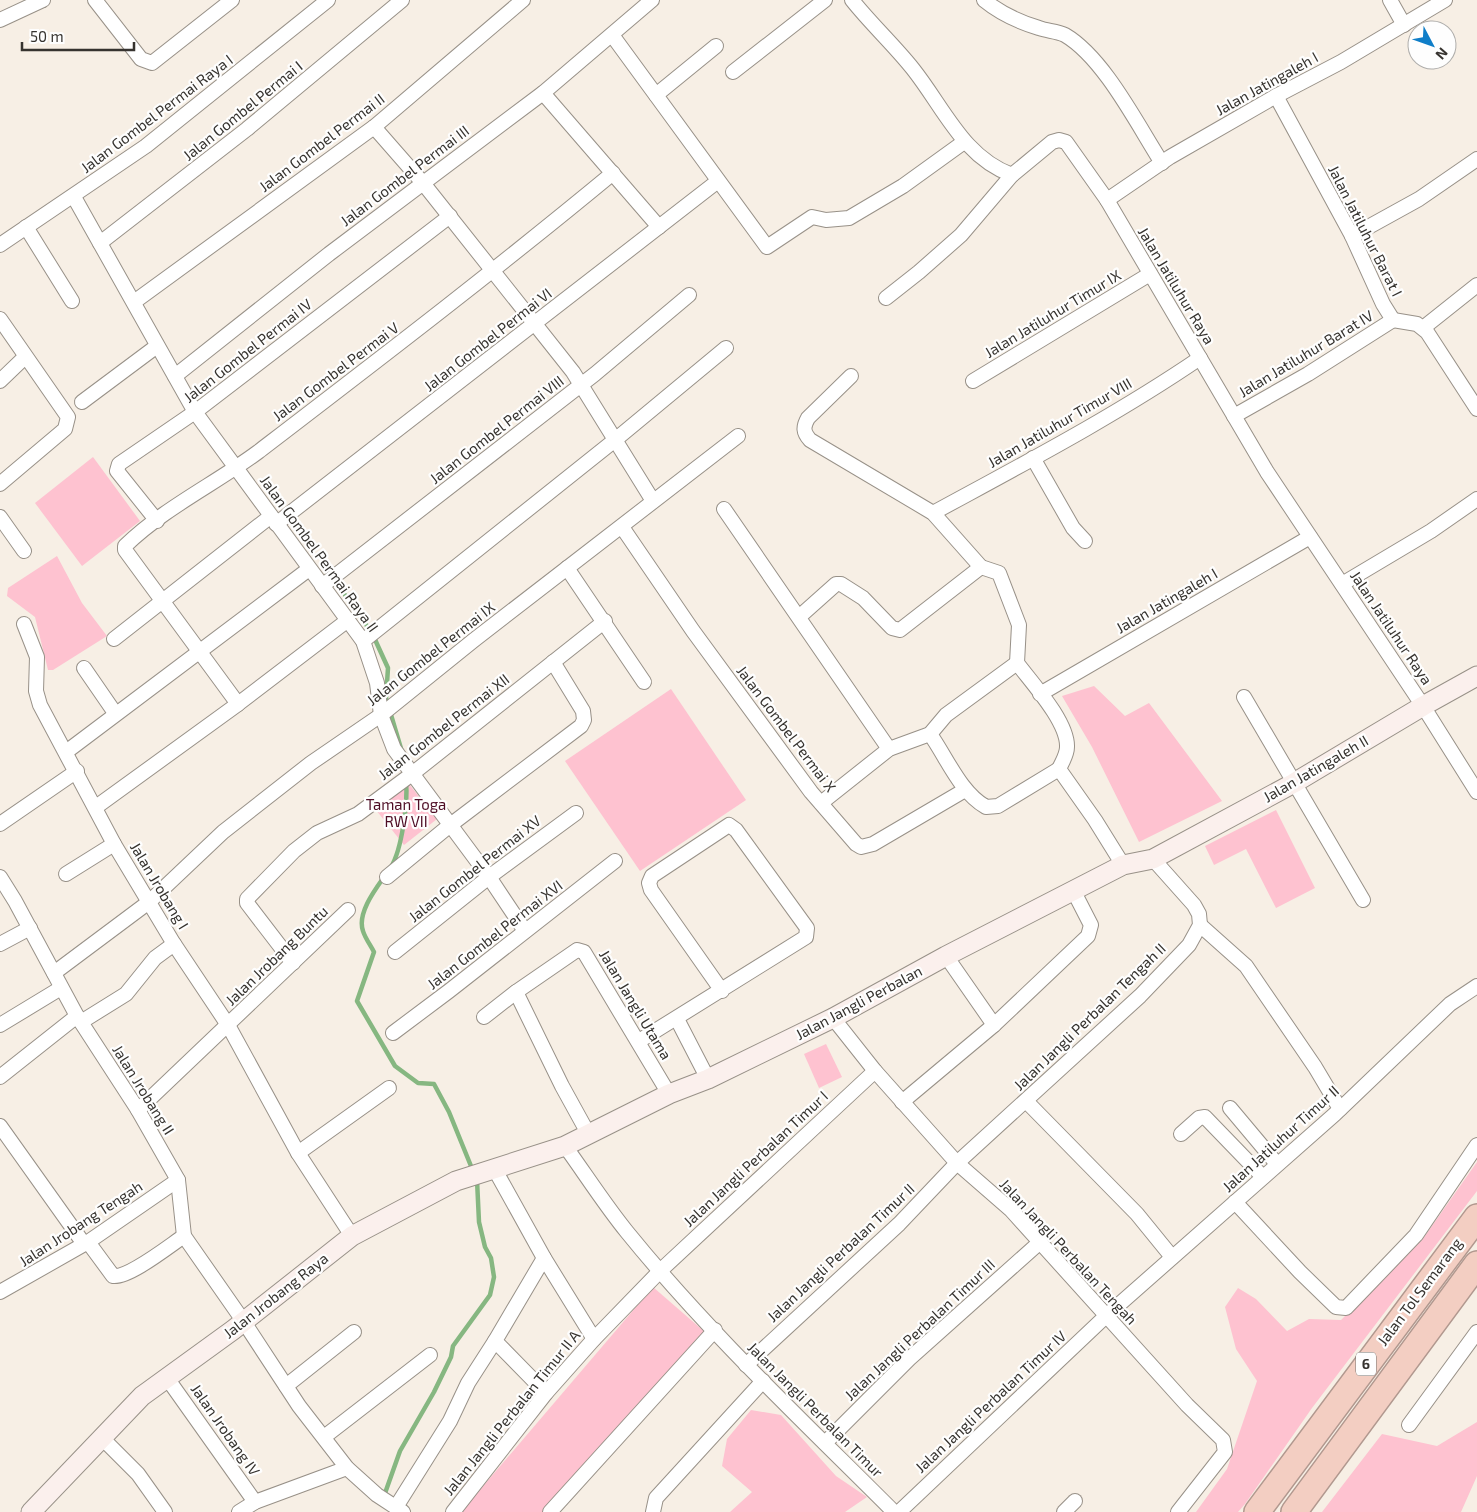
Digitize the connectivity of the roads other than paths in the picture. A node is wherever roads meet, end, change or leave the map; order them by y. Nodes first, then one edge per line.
1 (42, 0) edge
2 (95, 0) edge
3 (232, 0) edge
4 (328, 0) edge
5 (402, 0) edge
6 (523, 0) edge
7 (652, 0) edge
8 (825, 0) edge
9 (852, 0) edge
10 (984, 0) edge
11 (1390, 0) edge
12 (1445, 0) edge
13 (0, 20) edge
14 (1404, 25) junction
15 (612, 35) junction
16 (716, 46) dead end
17 (732, 72) dead end
18 (543, 93) junction
19 (656, 95) junction
20 (1276, 96) junction
21 (374, 128) junction
22 (964, 142) junction
23 (1477, 158) edge
24 (1162, 163) junction
25 (613, 173) junction
26 (1012, 176) junction
27 (718, 181) junction
28 (424, 183) junction
29 (74, 197) junction
30 (1107, 200) junction
31 (450, 216) junction
32 (26, 227) junction
33 (659, 227) junction
34 (1352, 236) junction
35 (100, 242) junction
36 (0, 245) edge
37 (495, 271) junction
38 (1150, 274) junction
39 (1477, 285) edge
40 (689, 295) dead end
41 (886, 298) dead end
42 (72, 301) dead end
43 (134, 302) junction
44 (0, 319) edge
45 (1393, 320) junction
46 (535, 324) junction
47 (1423, 328) junction
48 (157, 346) junction
49 (726, 348) dead end
50 (25, 357) junction
51 (1200, 358) junction
52 (175, 376) junction
53 (851, 376) dead end
54 (0, 381) edge
55 (973, 381) dead end
56 (582, 384) junction
57 (82, 402) dead end
58 (1477, 408) edge
59 (195, 412) junction
60 (1234, 416) junction
61 (738, 436) dead end
62 (615, 440) junction
63 (1033, 458) junction
64 (237, 468) junction
65 (0, 484) edge
66 (1477, 499) edge
67 (653, 501) junction
68 (724, 509) dead end
69 (933, 513) junction
70 (0, 517) edge
71 (274, 520) junction
72 (157, 521) junction
73 (622, 527) junction
74 (1310, 536) junction
75 (1086, 541) dead end
76 (24, 551) dead end
77 (982, 567) junction
78 (567, 568) junction
79 (309, 569) junction
80 (1342, 584) junction
81 (322, 586) junction
82 (163, 602) junction
83 (799, 617) junction
84 (348, 620) junction
85 (605, 621) junction
86 (24, 624) dead end
87 (114, 639) dead end
88 (363, 641) junction
89 (200, 652) junction
90 (553, 662) junction
91 (1017, 663) junction
92 (84, 668) dead end
93 (1477, 676) edge
94 (644, 682) dead end
95 (1040, 694) junction
96 (1244, 697) dead end
97 (238, 704) junction
98 (1423, 706) junction
99 (115, 713) junction
100 (381, 715) junction
101 (930, 734) junction
102 (889, 749) junction
103 (66, 752) junction
104 (1059, 769) junction
105 (77, 770) junction
106 (412, 774) junction
107 (1294, 783) junction
108 (964, 790) junction
109 (1477, 792) edge
110 (821, 803) junction
111 (96, 807) junction
112 (576, 813) dead end
113 (0, 824) edge
114 (450, 826) junction
115 (114, 844) junction
116 (1153, 859) junction
117 (615, 861) dead end
118 (1122, 865) junction
119 (66, 874) dead end
120 (0, 877) edge
121 (387, 877) dead end
122 (489, 877) junction
123 (1073, 890) junction
124 (1363, 900) dead end
125 (149, 902) junction
126 (348, 910) dead end
127 (1200, 925) junction
128 (30, 928) junction
129 (525, 931) junction
130 (0, 944) edge
131 (174, 944) junction
132 (395, 952) dead end
133 (946, 956) junction
134 (293, 963) junction
135 (54, 973) junction
136 (1477, 986) edge
137 (61, 988) junction
138 (516, 992) junction
139 (722, 992) junction
140 (484, 1017) dead end
141 (833, 1018) junction
142 (79, 1019) junction
143 (677, 1019) junction
144 (0, 1025) edge
145 (228, 1025) junction
146 (994, 1025) junction
147 (393, 1033) dead end
148 (639, 1041) junction
149 (875, 1071) junction
150 (0, 1077) edge
151 (708, 1079) junction
152 (389, 1088) dead end
153 (670, 1094) junction
154 (1026, 1101) junction
155 (902, 1102) junction
156 (1230, 1108) dead end
157 (1340, 1109) junction
158 (138, 1110) junction
159 (0, 1126) edge
160 (1181, 1134) dead end
161 (589, 1135) junction
162 (1477, 1145) edge
163 (565, 1146) junction
164 (298, 1153) junction
165 (958, 1163) junction
166 (1277, 1164) junction
167 (480, 1173) junction
168 (1263, 1177) junction
169 (178, 1180) junction
170 (1235, 1202) junction
171 (1477, 1218) edge
172 (184, 1236) junction
173 (352, 1236) junction
174 (86, 1243) junction
175 (1039, 1243) junction
176 (1172, 1257) junction
177 (544, 1258) junction
178 (1477, 1264) edge
179 (660, 1271) junction
180 (0, 1292) edge
181 (1106, 1316) junction
182 (244, 1322) junction
183 (714, 1330) junction
184 (354, 1332) dead end
185 (1477, 1332) edge
186 (594, 1339) junction
187 (495, 1341) junction
188 (430, 1355) dead end
189 (746, 1364) junction
190 (167, 1378) junction
191 (763, 1381) junction
192 (286, 1386) junction
193 (546, 1393) junction
194 (1409, 1425) dead end
195 (101, 1437) junction
196 (324, 1437) junction
197 (825, 1443) junction
198 (347, 1468) junction
199 (1075, 1501) dead end
200 (255, 1502) junction
201 (391, 1504) edge
202 (31, 1512) edge
203 (165, 1512) edge
204 (240, 1512) edge
205 (453, 1512) edge
206 (550, 1512) edge
207 (653, 1512) edge
208 (894, 1512) edge
209 (899, 1512) edge
210 (1064, 1512) edge
211 (1178, 1512) edge
212 (1257, 1512) edge
213 (1294, 1512) edge

1 - 13 street
2 - 3 street
4 - 29 street, Jalan Gombel Permai Raya I
5 - 35 street, Jalan Gombel Permai I
6 - 21 street, Jalan Gombel Permai II
7 - 15 street, Jalan Gombel Permai III
8 - 17 street
9 - 22 street
10 - 24 street
11 - 14 street
12 - 14 street, Jalan Jatingaleh I
14 - 20 street, Jalan Jatingaleh I
15 - 18 street, Jalan Gombel Permai III
15 - 19 street
16 - 19 street
18 - 25 street
18 - 28 street, Jalan Gombel Permai III
19 - 27 street
20 - 24 street, Jalan Jatingaleh I
20 - 34 street, Jalan Jatiluhur Barat I
21 - 28 street
21 - 43 street, Jalan Gombel Permai II
22 - 26 street
22 - 27 street
23 - 34 street
24 - 30 street, Jalan Jatingaleh I
25 - 33 street
25 - 37 street, Jalan Gombel Permai V
26 - 30 street, Jalan Jatiluhur Raya
26 - 41 street
27 - 33 street, Jalan Gombel Permai VI
28 - 31 street
28 - 52 street, Jalan Gombel Permai III
29 - 32 street, Jalan Gombel Permai Raya I
29 - 35 street, Jalan Gombel Permai Raya II
30 - 38 street, Jalan Jatiluhur Raya
31 - 37 street
31 - 59 street, Jalan Gombel Permai IV
32 - 36 street, Jalan Gombel Permai Raya I
32 - 42 street
33 - 46 street, Jalan Gombel Permai VI
34 - 45 street, Jalan Jatiluhur Barat I
35 - 43 street, Jalan Gombel Permai Raya II
37 - 46 street
37 - 64 street, Jalan Gombel Permai V
38 - 51 street, Jalan Jatiluhur Raya
38 - 55 street, Jalan Jatiluhur Timur IX
39 - 47 street
40 - 56 street, Jalan Gombel Permai VIII
43 - 48 street, Jalan Gombel Permai Raya II
44 - 50 street
45 - 47 street, Jalan Jatiluhur Barat I
45 - 60 street, Jalan Jatiluhur Barat IV
46 - 56 street
46 - 71 street, Jalan Gombel Permai VI
47 - 58 street
48 - 52 street, Jalan Gombel Permai Raya II
48 - 57 street
49 - 62 street
50 - 54 street
50 - 65 street
51 - 60 street, Jalan Jatiluhur Raya
51 - 63 street, Jalan Jatiluhur Timur VIII
52 - 59 street, Jalan Gombel Permai Raya II
53 - 69 street
56 - 62 street
56 - 81 street, Jalan Gombel Permai VIII
59 - 64 street, Jalan Gombel Permai Raya II
59 - 72 street, Jalan Gombel Permai IV
60 - 74 street, Jalan Jatiluhur Raya
61 - 67 street, Jalan Gombel Permai IX
62 - 67 street
62 - 88 street
63 - 69 street, Jalan Jatiluhur Timur VIII
63 - 75 street
64 - 71 street, Jalan Gombel Permai Raya II
64 - 72 street, Jalan Gombel Permai V
66 - 80 street
67 - 73 street, Jalan Gombel Permai IX
68 - 83 street
69 - 77 street
70 - 76 street
71 - 79 street, Jalan Gombel Permai Raya II
71 - 82 street, Jalan Gombel Permai VI
72 - 82 street, Jalan Gombel Permai V
73 - 78 street, Jalan Gombel Permai IX
73 - 110 street, Jalan Gombel Permai X
74 - 80 street, Jalan Jatiluhur Raya
74 - 95 street, Jalan Jatingaleh I
77 - 83 street
77 - 91 street
78 - 85 street
78 - 100 street, Jalan Gombel Permai IX
79 - 81 street, Jalan Gombel Permai Raya II
79 - 89 street
80 - 98 street, Jalan Jatiluhur Raya
81 - 84 street, Jalan Gombel Permai Raya II
82 - 87 street, Jalan Gombel Permai VI
82 - 89 street
83 - 102 street
84 - 88 street, Jalan Gombel Permai Raya II
84 - 97 street
85 - 90 street, Jalan Gombel Permai XII
85 - 94 street
86 - 103 street, Jalan Jrobang I
88 - 100 street, Jalan Gombel Permai Raya II
89 - 97 street
89 - 99 street
90 - 106 street, Jalan Gombel Permai XII
90 - 114 street
91 - 95 street
91 - 101 street
92 - 99 street
93 - 98 street, Jalan Jatingaleh II
95 - 104 street
96 - 107 street
97 - 111 street
98 - 107 street, Jalan Jatingaleh II
98 - 109 street, Jalan Jatiluhur Raya
99 - 103 street
100 - 106 street, Jalan Gombel Permai Raya II
100 - 125 street, Jalan Gombel Permai IX
101 - 102 street
101 - 108 street
102 - 110 street
103 - 105 street, Jalan Jrobang I
104 - 108 street
104 - 118 street
105 - 111 street, Jalan Jrobang I
105 - 113 street
106 - 114 street, Jalan Gombel Permai Raya II
106 - 134 street, Jalan Gombel Permai XII
107 - 116 street, Jalan Jatingaleh II
107 - 124 street
108 - 110 street, Jalan Gombel Permai X
111 - 115 street, Jalan Jrobang I
112 - 122 street, Jalan Gombel Permai XV
114 - 121 street
114 - 122 street, Jalan Gombel Permai Raya II
115 - 119 street
115 - 125 street, Jalan Jrobang I
116 - 118 street, Jalan Jangli Perbalan
116 - 127 street
117 - 129 street, Jalan Gombel Permai XVI
118 - 123 street, Jalan Jangli Perbalan
120 - 128 street, Jalan Jrobang II
122 - 129 street, Jalan Gombel Permai Raya II
122 - 132 street, Jalan Gombel Permai XV
123 - 133 street, Jalan Jangli Perbalan
123 - 146 street
125 - 131 street, Jalan Jrobang I
125 - 135 street, Jalan Gombel Permai IX
126 - 134 street, Jalan Jrobang Buntu
127 - 154 street, Jalan Jangli Perbalan Tengah II
127 - 157 street
128 - 130 street
128 - 135 street, Jalan Jrobang II
129 - 147 street, Jalan Gombel Permai XVI
131 - 142 street
131 - 145 street, Jalan Jrobang I
133 - 141 street, Jalan Jangli Perbalan
133 - 146 street
134 - 145 street, Jalan Jrobang Buntu
135 - 137 street, Jalan Jrobang II
136 - 157 street, Jalan Jatiluhur Timur II
137 - 142 street, Jalan Jrobang II
137 - 144 street
138 - 140 street, Jalan Jangli Utama
138 - 148 street, Jalan Jangli Utama
138 - 161 street
139 - 139 street
139 - 143 street
141 - 149 street, Jalan Jangli Perbalan Tengah
141 - 151 street, Jalan Jangli Perbalan
142 - 150 street
142 - 158 street, Jalan Jrobang II
143 - 148 street
143 - 151 street
145 - 158 street, Jalan Jrobang Buntu
145 - 164 street, Jalan Jrobang I
146 - 155 street
148 - 153 street, Jalan Jangli Utama
149 - 155 street, Jalan Jangli Perbalan Tengah
149 - 179 street, Jalan Jangli Perbalan Timur I
151 - 153 street, Jalan Jangli Perbalan
152 - 164 street
153 - 161 street, Jalan Jangli Perbalan
154 - 165 street, Jalan Jangli Perbalan Tengah II
154 - 176 street
155 - 165 street, Jalan Jangli Perbalan Tengah
156 - 166 street
157 - 166 street, Jalan Jatiluhur Timur II
158 - 169 street, Jalan Jrobang II
159 - 174 street
160 - 168 street
161 - 163 street, Jalan Jangli Perbalan
162 - 170 street
163 - 167 street, Jalan Jrobang Raya
163 - 179 street, Jalan Jangli Perbalan Timur
164 - 173 street, Jalan Jrobang I
165 - 175 street, Jalan Jangli Perbalan Tengah
165 - 189 street, Jalan Jangli Perbalan Timur II
166 - 168 street, Jalan Jatiluhur Timur II
167 - 173 street, Jalan Jrobang Raya
167 - 177 street
168 - 170 street, Jalan Jatiluhur Timur II
169 - 172 street, Jalan Jrobang II
169 - 174 street, Jalan Jrobang Tengah
170 - 176 street, Jalan Jatiluhur Timur II
171 - 212 highway, Jalan Tol Semarang / 6
172 - 174 street
172 - 182 street, Jalan Jrobang II
173 - 182 street, Jalan Jrobang Raya
174 - 180 street, Jalan Jrobang Tengah
175 - 181 street, Jalan Jangli Perbalan Tengah
175 - 197 street, Jalan Jangli Perbalan Timur III
176 - 181 street, Jalan Jatiluhur Timur II
177 - 186 street
177 - 187 street
178 - 213 highway, Jalan Tol Semarang / 6
179 - 183 street, Jalan Jangli Perbalan Timur
179 - 186 street, Jalan Jangli Perbalan Timur II A
181 - 209 street, Jalan Jangli Perbalan Timur IV
181 - 211 street, Jalan Jangli Perbalan Tengah
182 - 190 street, Jalan Jrobang Raya
182 - 192 street, Jalan Jrobang II
183 - 189 street, Jalan Jangli Perbalan Timur
183 - 206 street
184 - 192 street
185 - 194 street
186 - 193 street, Jalan Jangli Perbalan Timur II A
187 - 193 street
187 - 201 street
188 - 196 street
189 - 191 street, Jalan Jangli Perbalan Timur
190 - 195 street, Jalan Jrobang Raya
190 - 200 street, Jalan Jrobang IV
191 - 197 street, Jalan Jangli Perbalan Timur
191 - 207 street
192 - 196 street, Jalan Jrobang II
193 - 205 street, Jalan Jangli Perbalan Timur II A
195 - 202 street, Jalan Jrobang Raya
195 - 203 street
196 - 198 street, Jalan Jrobang II
197 - 208 street, Jalan Jangli Perbalan Timur
198 - 200 street
198 - 201 street, Jalan Jrobang II
199 - 210 street
200 - 204 street

